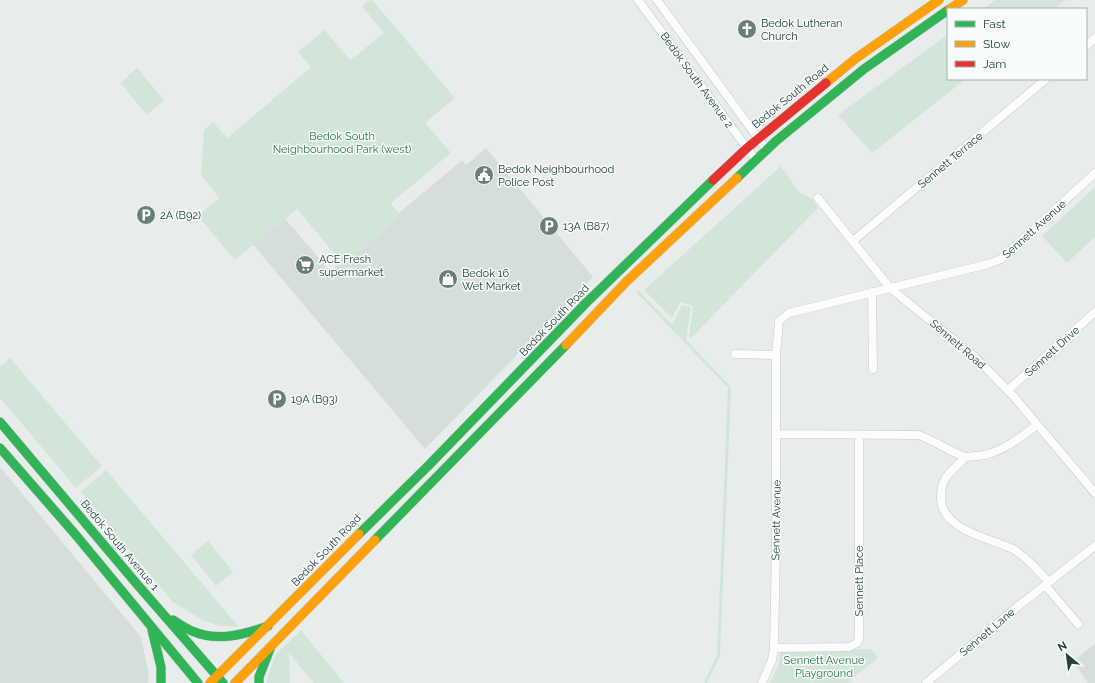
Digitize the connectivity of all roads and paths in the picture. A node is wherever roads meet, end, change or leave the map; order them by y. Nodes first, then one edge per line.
1 (638, 0) edge
2 (657, 0) edge
3 (939, 0) edge
4 (963, 0) edge
5 (952, 8) edge
6 (947, 11) edge
7 (1095, 38) edge
8 (1087, 45) edge
9 (1045, 80) edge
10 (758, 138) junction
11 (747, 148) junction
12 (766, 149) junction
13 (755, 159) junction
14 (1095, 173) edge
15 (818, 198) dead end
16 (853, 241) junction
17 (644, 246) junction
18 (653, 256) junction
19 (890, 288) junction
20 (872, 292) junction
21 (1095, 312) edge
22 (735, 354) dead end
23 (776, 355) junction
24 (873, 369) dead end
25 (1008, 390) junction
26 (0, 422) edge
27 (1037, 425) junction
28 (777, 434) junction
29 (859, 435) junction
30 (0, 448) edge
31 (966, 457) junction
32 (1095, 493) edge
33 (1095, 546) edge
34 (1047, 583) junction
35 (161, 612) junction
36 (1078, 624) dead end
37 (151, 626) junction
38 (268, 626) junction
39 (774, 648) junction
40 (270, 649) junction
41 (220, 680) edge
42 (161, 683) edge
43 (198, 683) edge
44 (210, 683) edge
45 (235, 683) edge
46 (259, 683) edge
47 (762, 683) edge
48 (926, 683) edge

1 - 11 street, Bedok South Avenue 2
2 - 10 street, Bedok South Avenue 2
3 - 10 main road, Bedok South Road
4 - 5 main road
6 - 12 main road
7 - 8 street
9 - 16 street, Sennett Terrace
10 - 11 main road, Bedok South Road
10 - 12 street, Bedok South Avenue 2
11 - 13 street, Bedok South Avenue 2
11 - 17 main road, Bedok South Road
12 - 13 main road
13 - 18 main road
14 - 19 street, Sennett Avenue
15 - 16 street, Sennett Road
16 - 19 street, Sennett Road
17 - 18 main road
17 - 38 main road, Bedok South Road
18 - 40 main road
19 - 20 street, Sennett Avenue
19 - 25 street, Sennett Road
20 - 23 street, Sennett Avenue
20 - 24 street
21 - 25 street, Sennett Drive
22 - 23 street
23 - 28 street, Sennett Avenue
25 - 27 street, Sennett Road
26 - 35 main road, Bedok South Avenue 1
27 - 31 street
27 - 32 street, Sennett Road
28 - 29 street
28 - 39 street, Sennett Avenue
29 - 31 street
29 - 39 street, Sennett Place
30 - 37 main road
31 - 34 street
33 - 34 street, Sennett Lane
34 - 36 street
34 - 48 street, Sennett Lane
35 - 38 main road
35 - 41 main road, Bedok South Avenue 1
37 - 42 main road
37 - 43 main road
38 - 41 main road, Bedok South Road
39 - 47 street, Sennett Avenue
40 - 45 main road
40 - 46 main road
41 - 44 main road, Bedok South Road

